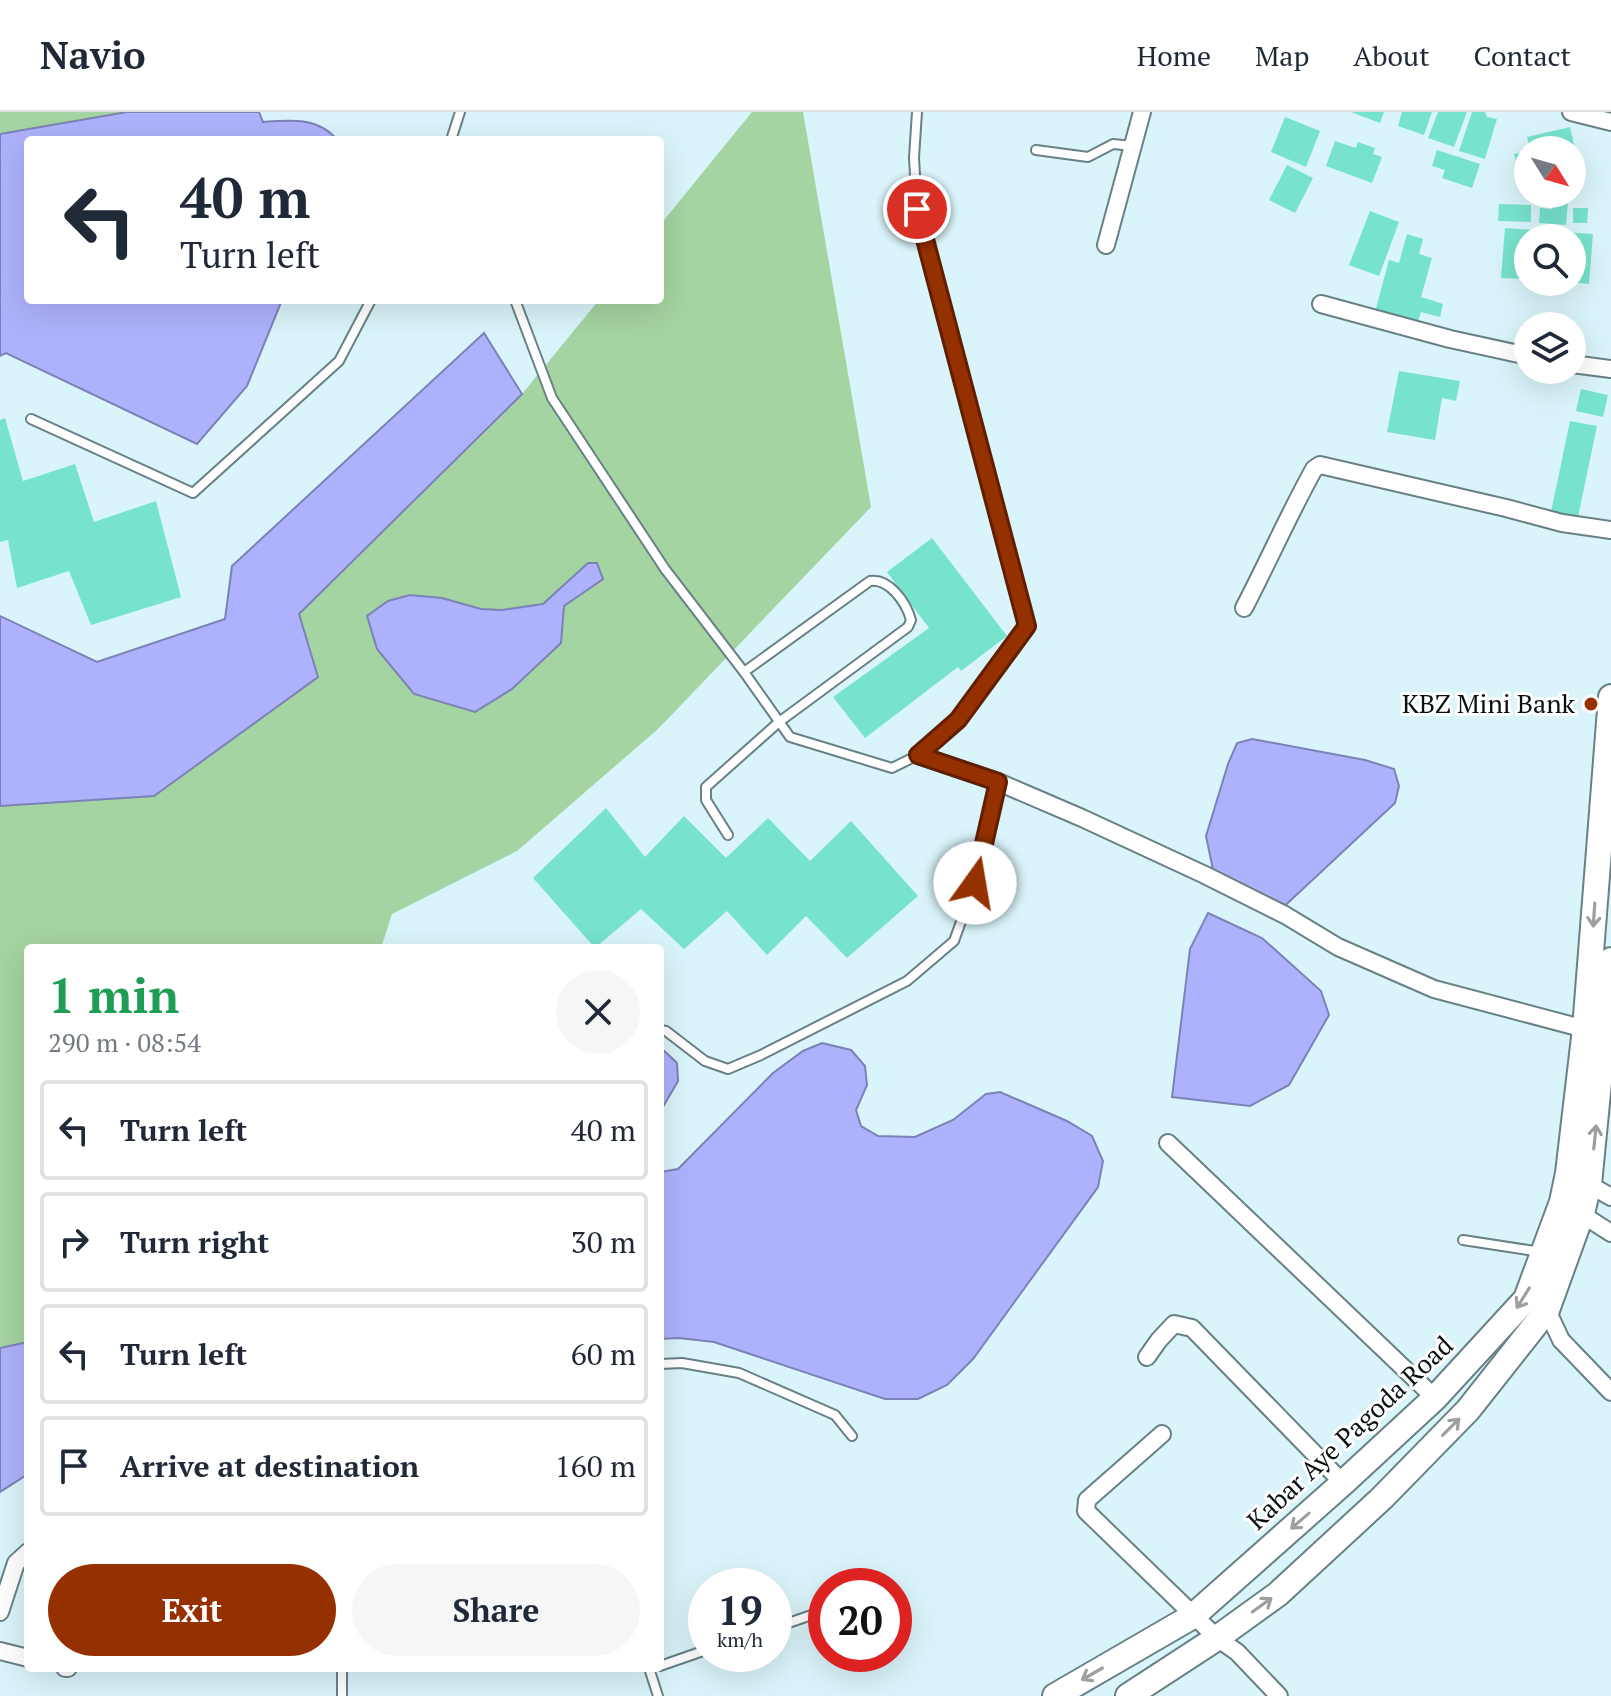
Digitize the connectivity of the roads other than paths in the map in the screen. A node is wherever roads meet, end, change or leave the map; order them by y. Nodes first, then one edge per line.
1 (460, 112) edge
2 (917, 112) edge
3 (1142, 112) edge
4 (1571, 112) edge
5 (1611, 122) edge
6 (452, 136) edge
7 (1133, 146) junction
8 (1036, 150) dead end
9 (1106, 245) dead end
10 (369, 304) edge
11 (517, 304) edge
12 (1321, 304) dead end
13 (1514, 353) edge
14 (1586, 366) edge
15 (1611, 369) edge
16 (31, 419) dead end
17 (1611, 530) edge
18 (1244, 608) dead end
19 (744, 672) junction
20 (1611, 697) edge
21 (779, 722) junction
22 (918, 755) junction
23 (998, 782) junction
24 (1607, 786) edge
25 (728, 835) dead end
26 (1611, 960) edge
27 (1602, 1002) edge
28 (1585, 1029) junction
29 (664, 1031) edge
30 (1605, 1092) edge
31 (1168, 1143) dead end
32 (1579, 1178) junction
33 (1611, 1197) edge
34 (1572, 1208) junction
35 (1611, 1233) edge
36 (1463, 1240) dead end
37 (1543, 1252) junction
38 (1547, 1310) junction
39 (1147, 1357) dead end
40 (664, 1364) edge
41 (1611, 1392) edge
42 (1435, 1398) junction
43 (1162, 1434) dead end
44 (852, 1436) dead end
45 (1343, 1483) junction
46 (24, 1556) edge
47 (0, 1612) edge
48 (1193, 1616) junction
49 (1217, 1638) junction
50 (0, 1651) edge
51 (688, 1656) edge
52 (24, 1657) edge
53 (664, 1665) edge
54 (342, 1672) edge
55 (652, 1672) edge
56 (1272, 1694) edge
57 (342, 1696) edge
58 (658, 1696) edge
59 (1055, 1696) edge
60 (1128, 1696) edge

1 - 6 lane
2 - 22 lane
3 - 7 street
4 - 5 street
7 - 8 lane
7 - 9 street
10 - 16 lane
11 - 19 lane
12 - 13 street
14 - 15 street
17 - 18 street
19 - 21 lane
19 - 21 lane
20 - 24 main road, Kabar Aye Pagoda Road
21 - 22 lane
21 - 25 lane
22 - 23 street
23 - 28 street
23 - 29 lane
24 -> 27 main road, Kabar Aye Pagoda Road
26 - 27 main road, Kabar Aye Pagoda Road
27 - 28 main road, Kabar Aye Pagoda Road
27 - 30 main road, Kabar Aye Pagoda Road
28 - 32 main road, Kabar Aye Pagoda Road
32 -> 30 main road, Kabar Aye Pagoda Road
31 - 42 street
32 - 33 street
32 - 34 main road, Kabar Aye Pagoda Road
34 - 35 street
34 - 37 main road, Kabar Aye Pagoda Road
34 - 38 main road, Kabar Aye Pagoda Road
36 - 37 lane
37 -> 42 main road, Kabar Aye Pagoda Road
38 - 41 street
49 -> 38 main road, Kabar Aye Pagoda Road
39 - 45 street
40 - 44 lane
42 - 45 main road, Kabar Aye Pagoda Road
43 - 48 street
45 -> 48 main road, Kabar Aye Pagoda Road
46 - 47 street
48 - 49 street
48 -> 59 main road, Kabar Aye Pagoda Road
49 - 56 street
49 - 60 main road, Kabar Aye Pagoda Road
50 - 52 street
51 - 53 lane
54 - 57 lane
55 - 58 lane

